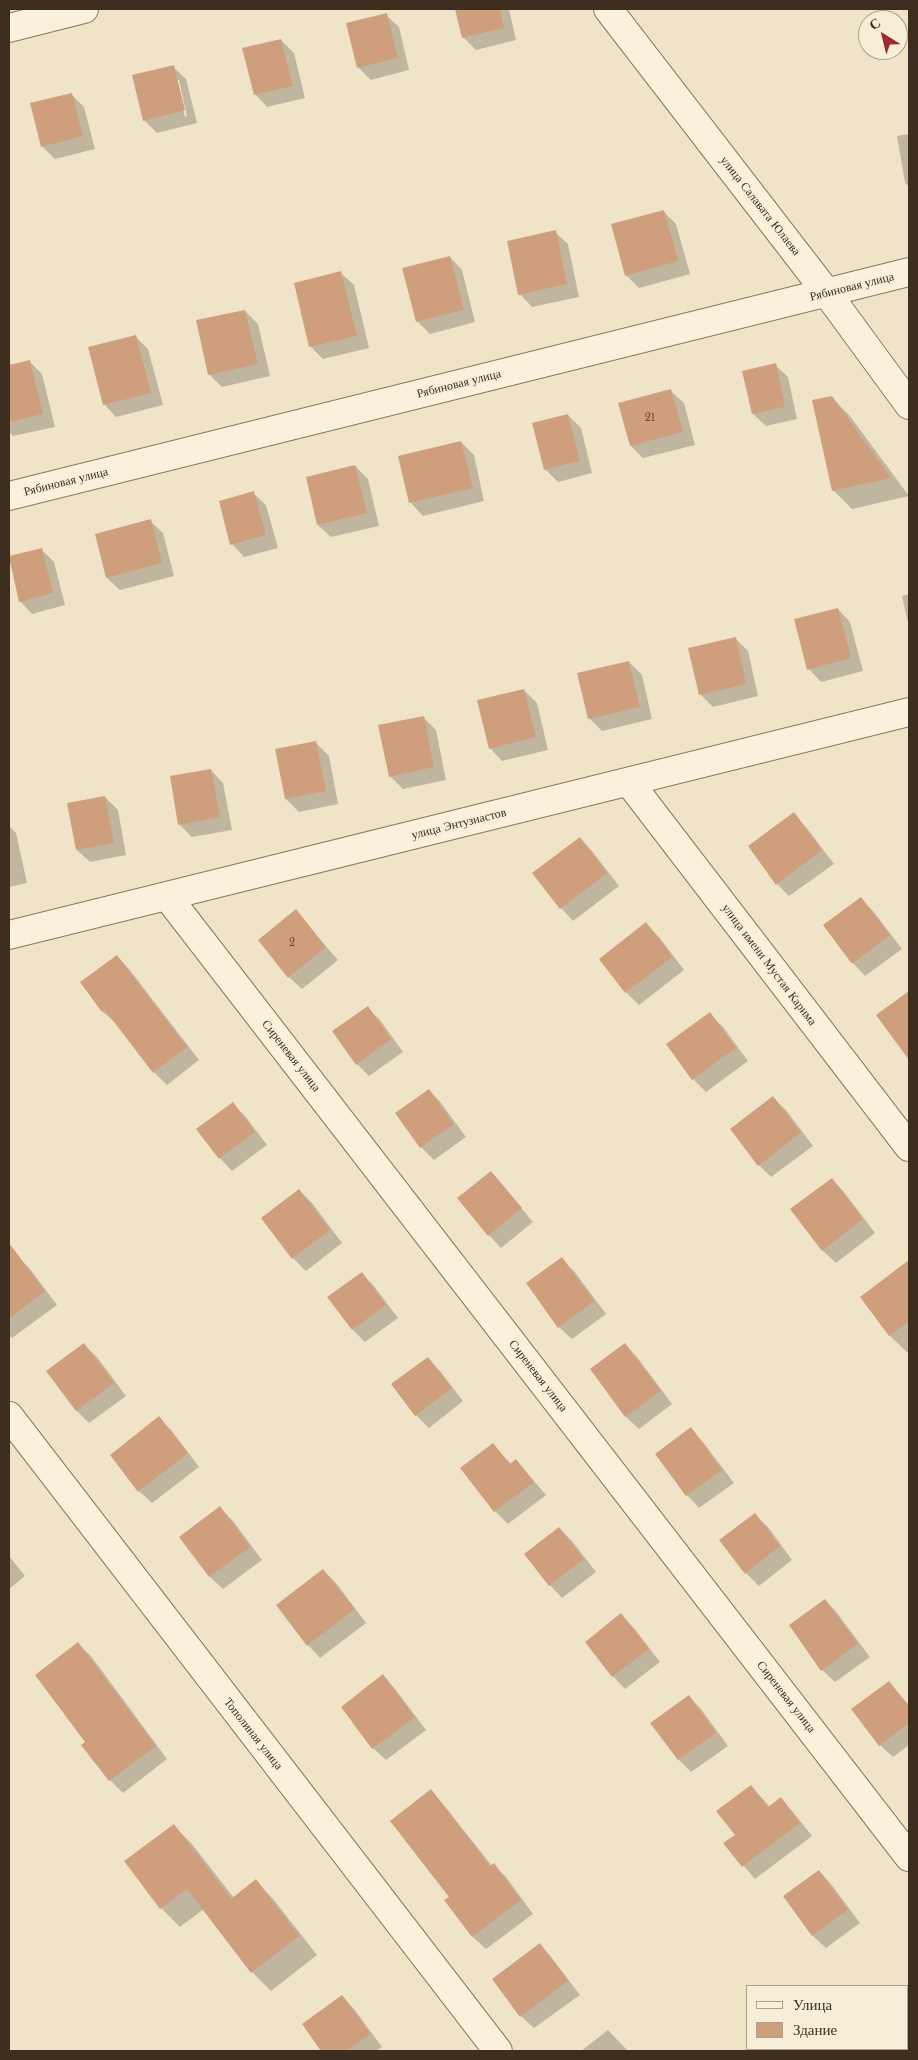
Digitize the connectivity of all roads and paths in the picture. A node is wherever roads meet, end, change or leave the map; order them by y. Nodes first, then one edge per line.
1 (84, 9) edge
2 (608, 9) edge
3 (9, 28) edge
4 (909, 272) edge
5 (827, 293) junction
6 (909, 405) edge
7 (9, 496) edge
8 (909, 712) edge
9 (629, 782) junction
10 (167, 896) junction
11 (9, 935) edge
12 (909, 1147) edge
13 (9, 1416) edge
14 (909, 1857) edge
15 (498, 2051) edge

1 - 3 street
2 - 5 street, улица Салавата Юлаева
4 - 5 street, Рябиновая улица
5 - 6 street, улица Салавата Юлаева
5 - 7 street, Рябиновая улица
8 - 9 street, улица Энтузиастов
9 - 10 street, улица Энтузиастов
9 - 12 street, улица имени Мустая Карима
10 - 11 street, улица Энтузиастов
10 - 14 street, Сиреневая улица
13 - 15 street, Тополиная улица

